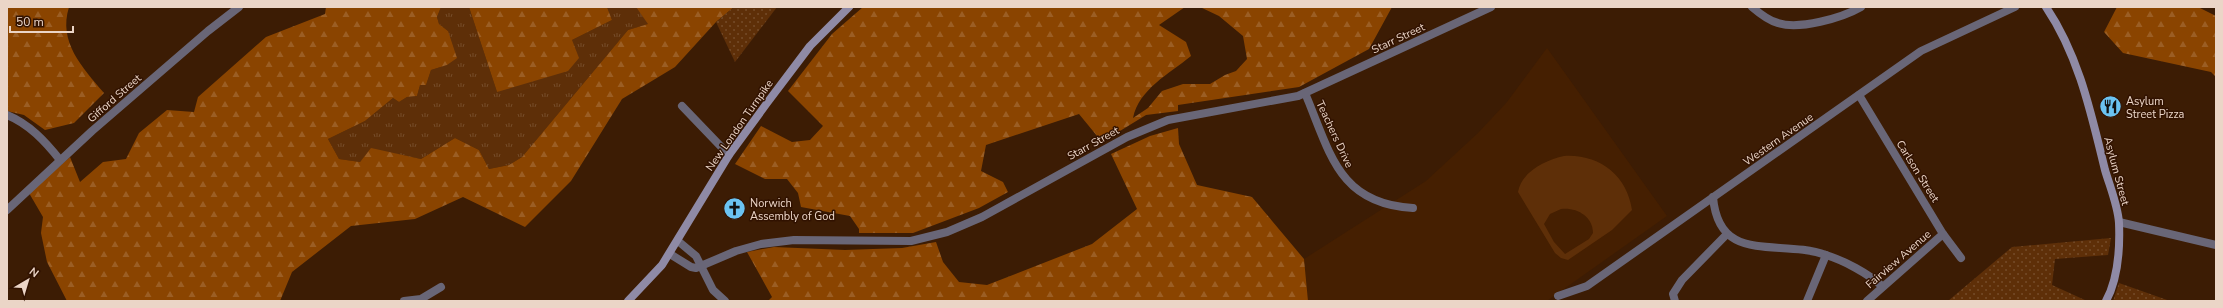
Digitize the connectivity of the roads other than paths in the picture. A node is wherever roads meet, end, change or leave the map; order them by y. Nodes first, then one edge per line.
1 (240, 7) edge
2 (849, 7) edge
3 (1491, 7) edge
4 (1752, 7) edge
5 (1861, 7) edge
6 (2015, 7) edge
7 (2046, 7) edge
8 (1304, 93) junction
9 (1859, 95) junction
10 (682, 106) dead end
11 (7, 115) edge
12 (729, 155) junction
13 (60, 160) junction
14 (1713, 197) junction
15 (1413, 208) dead end
16 (7, 210) edge
17 (2119, 222) junction
18 (1943, 234) junction
19 (1726, 235) junction
20 (678, 241) junction
21 (2216, 245) edge
22 (670, 254) junction
23 (1826, 255) junction
24 (1961, 258) dead end
25 (702, 266) junction
26 (1882, 286) junction
27 (441, 288) dead end
28 (1558, 296) dead end
29 (404, 301) edge
30 (628, 301) edge
31 (725, 301) edge
32 (1675, 301) edge
33 (1807, 301) edge
34 (1867, 301) edge
35 (2106, 301) edge

1 - 13 street, Gifford Street
2 - 12 main road, New London Turnpike
3 - 8 street, Starr Street
4 - 5 street
6 - 9 street, Western Avenue
7 - 17 main road, Asylum Street
8 - 15 street, Teachers Drive
8 - 25 street, Starr Street
9 - 14 street, Western Avenue
9 - 18 street, Carlson Street
10 - 12 street
11 - 13 street
12 - 20 main road, New London Turnpike
13 - 16 street, Gifford Street
14 - 19 street
14 - 28 street, Western Avenue
17 - 21 street
17 - 35 main road, Asylum Street
18 - 24 street, Carlson Street
18 - 26 street, Fairview Avenue
19 - 23 street
19 - 32 street
20 - 22 main road, New London Turnpike
20 - 25 street
22 - 25 street
22 - 30 main road, New London Turnpike
23 - 26 street
23 - 33 street
25 - 31 street
26 - 34 street, Fairview Avenue
27 - 29 street

